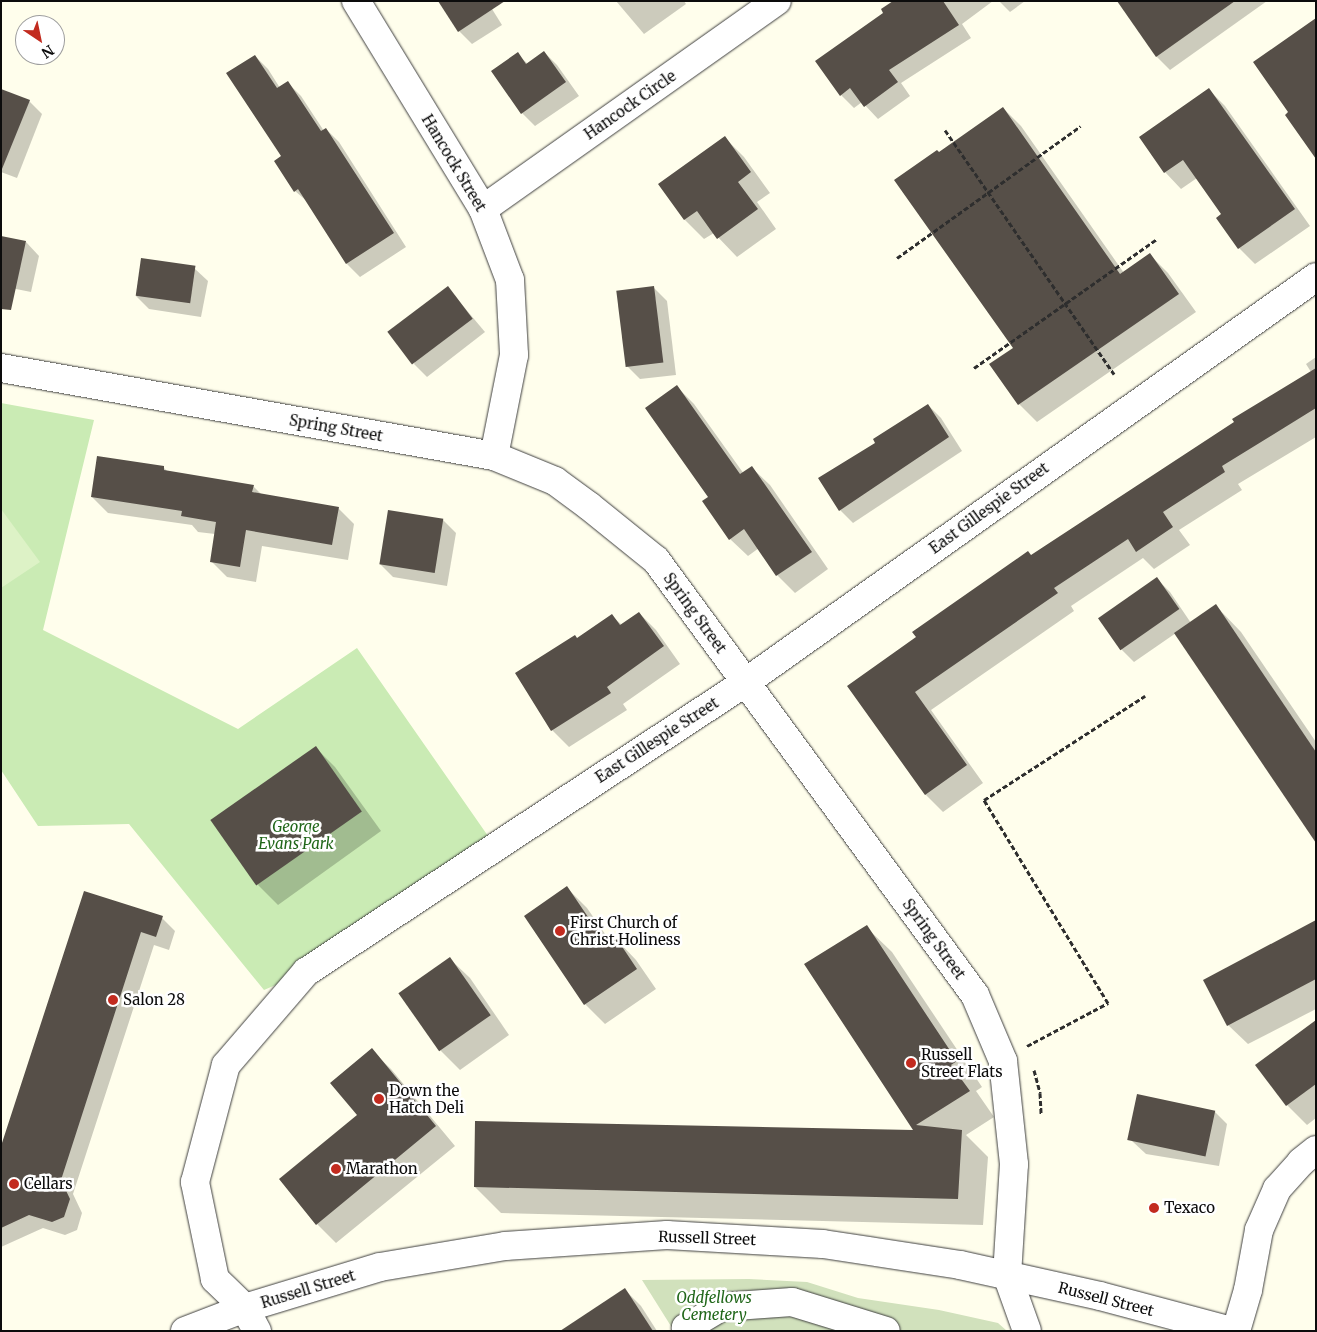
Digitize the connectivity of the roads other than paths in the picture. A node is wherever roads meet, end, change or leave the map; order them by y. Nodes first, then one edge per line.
1 (356, 1) edge
2 (777, 1) edge
3 (483, 209) junction
4 (1316, 277) edge
5 (1, 368) edge
6 (494, 456) junction
7 (746, 682) junction
8 (1316, 1150) edge
9 (1007, 1275) junction
10 (251, 1319) edge
11 (185, 1331) edge
12 (688, 1331) edge
13 (886, 1331) edge
14 (1027, 1331) edge
15 (1234, 1331) edge

1 - 3 street, Hancock Street
2 - 3 street, Hancock Circle
3 - 6 street, Hancock Street
4 - 7 street, East Gillespie Street
5 - 6 street, Spring Street
6 - 7 street, Spring Street
7 - 9 street, Spring Street
7 - 10 street, East Gillespie Street
8 - 15 street
9 - 10 street, Russell Street
9 - 14 street
9 - 15 street, Russell Street
10 - 11 street, Russell Street
12 - 13 street

